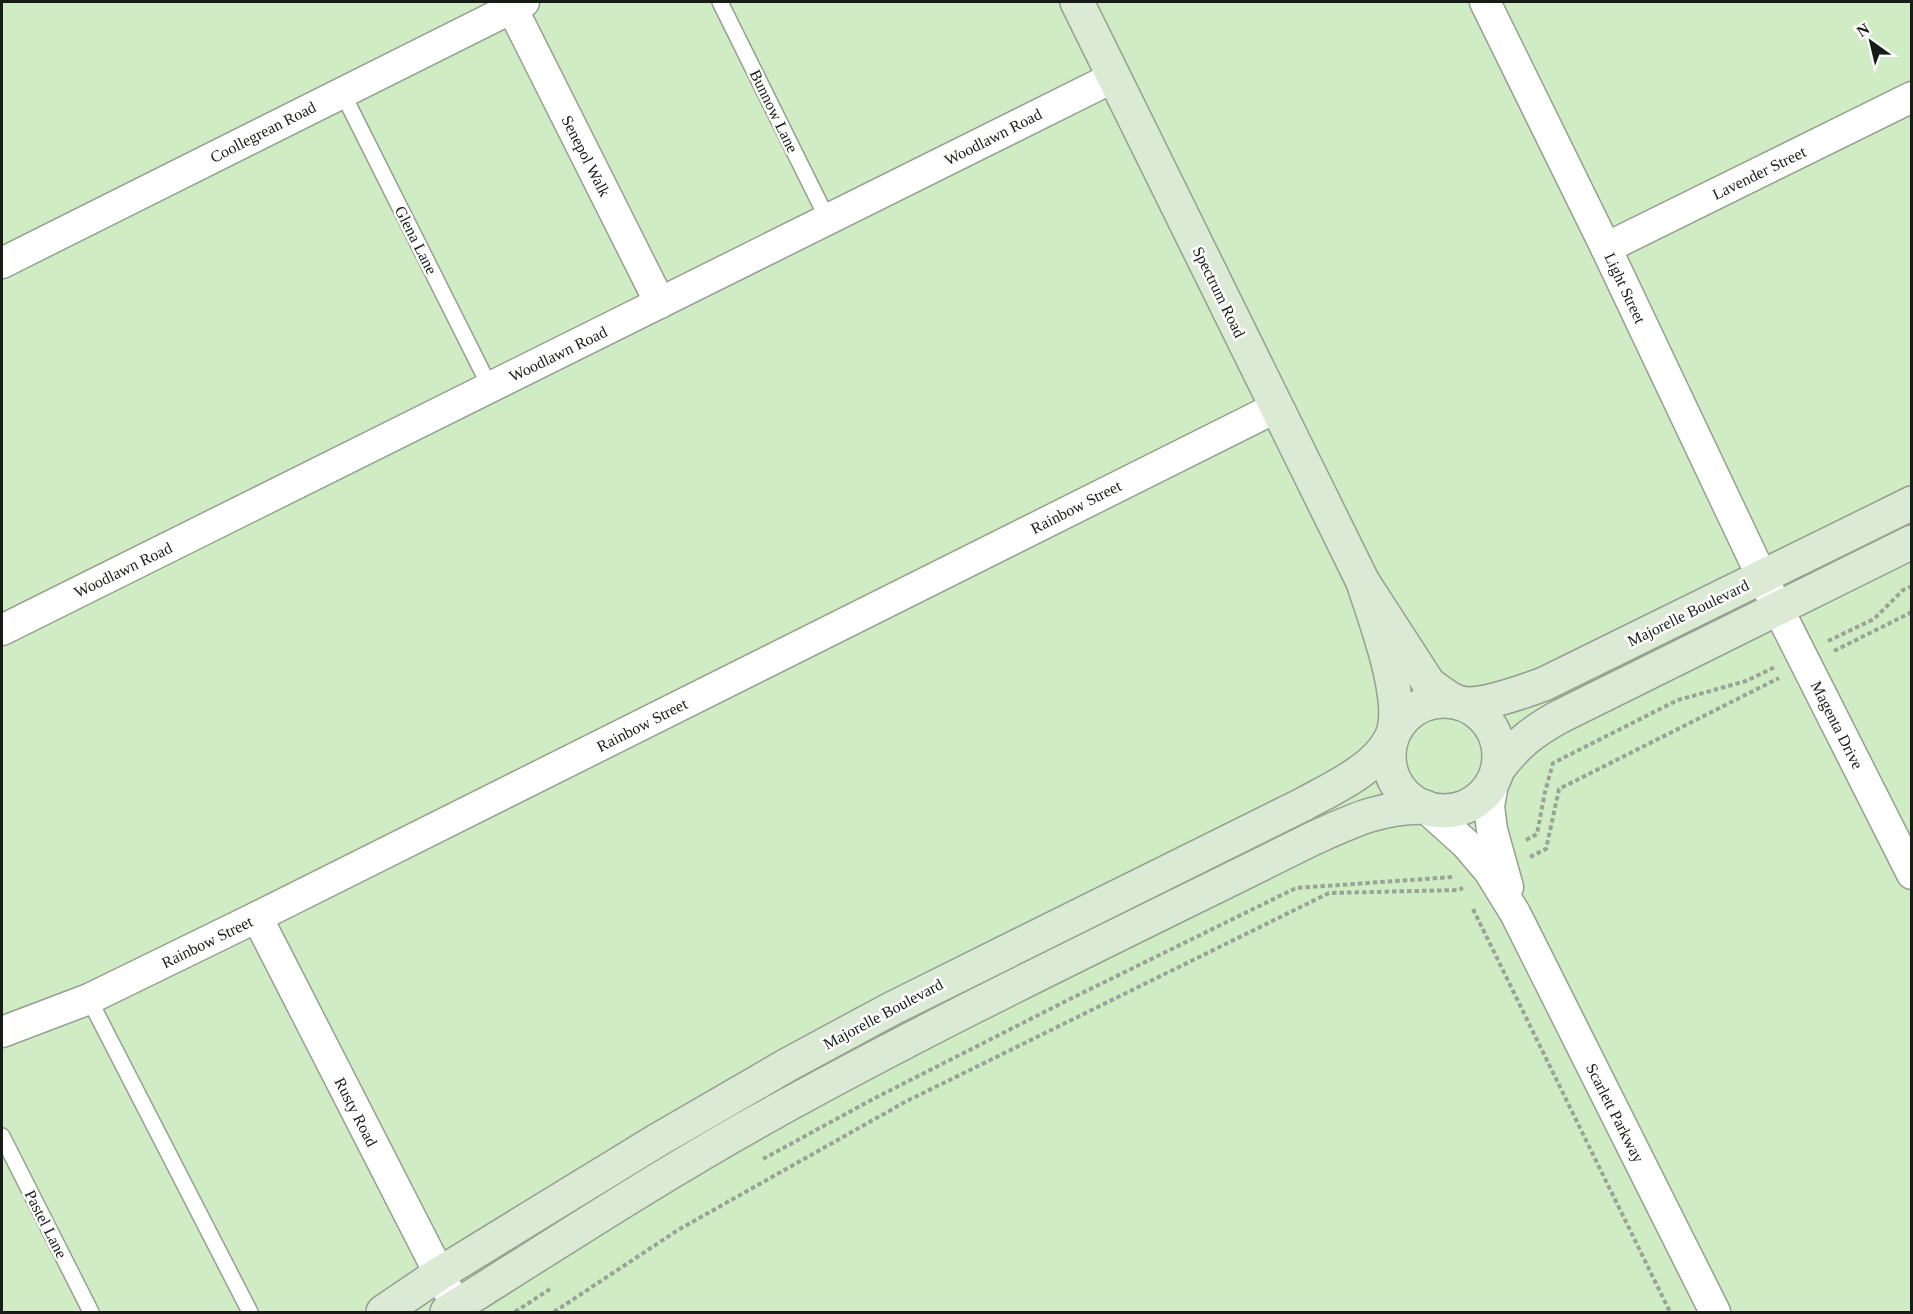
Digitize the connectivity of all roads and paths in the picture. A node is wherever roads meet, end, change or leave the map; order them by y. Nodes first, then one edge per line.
1 (720, 2) edge
2 (1077, 2) edge
3 (1485, 2) edge
4 (515, 4) edge
5 (1114, 77) junction
6 (342, 92) junction
7 (1911, 97) edge
8 (828, 220) junction
9 (1606, 248) junction
10 (2, 263) edge
11 (660, 303) junction
12 (490, 387) junction
13 (1277, 407) junction
14 (1911, 503) edge
15 (1911, 542) edge
16 (1762, 577) junction
17 (1363, 582) junction
18 (1911, 586) edge
19 (1778, 608) junction
20 (1911, 612) edge
21 (2, 630) edge
22 (1804, 659) junction
23 (1459, 703) junction
24 (1392, 737) junction
25 (1496, 773) junction
26 (1425, 807) junction
27 (1498, 866) junction
28 (1911, 874) edge
29 (1462, 888) junction
30 (1467, 898) dead end
31 (1472, 908) dead end
32 (257, 917) junction
33 (88, 999) junction
34 (2, 1032) edge
35 (2, 1136) edge
36 (757, 1162) dead end
37 (439, 1274) junction
38 (554, 1286) dead end
39 (452, 1310) edge
40 (91, 1312) edge
41 (250, 1312) edge
42 (382, 1312) edge
43 (515, 1312) edge
44 (554, 1312) edge
45 (1670, 1312) edge
46 (1715, 1312) edge

1 - 8 lane, Bunnow Lane
2 - 5 street, Spectrum Road
3 - 9 street, Light Street
4 - 6 street, Coollegrean Road
4 - 11 street, Senepol Walk
5 - 8 street, Woodlawn Road
5 - 13 street, Spectrum Road
6 - 10 street, Coollegrean Road
6 - 12 lane, Glena Lane
7 - 9 street, Lavender Street
8 - 11 street, Woodlawn Road
9 - 16 street, Light Street
11 - 12 street, Woodlawn Road
12 - 21 street, Woodlawn Road
13 - 17 street, Spectrum Road
13 - 32 street, Rainbow Street
14 - 16 street, Majorelle Boulevard
15 - 19 street
16 - 19 street, Magenta Drive
16 - 23 street, Majorelle Boulevard
17 - 23 street, Spectrum Road
17 - 24 street, Spectrum Road
18 - 22 path
19 - 22 street, Magenta Drive
19 - 25 street
20 - 22 path
22 - 27 path
22 - 27 path
22 - 28 street, Magenta Drive
23 - 24 street
23 - 25 street
24 - 26 street
24 - 37 street, Majorelle Boulevard
25 - 26 street
25 - 27 street, Scarlett Parkway
26 - 27 street, Scarlett Parkway
26 - 39 street
27 - 29 path
27 - 46 street, Scarlett Parkway
29 - 30 path
29 - 36 path
29 - 44 path
31 - 45 path
32 - 33 street, Rainbow Street
32 - 37 street, Rusty Road
33 - 34 street, Rainbow Street
33 - 41 lane
35 - 40 lane, Pastel Lane
37 - 39 street, Rusty Road
37 - 42 street, Majorelle Boulevard
38 - 43 path

